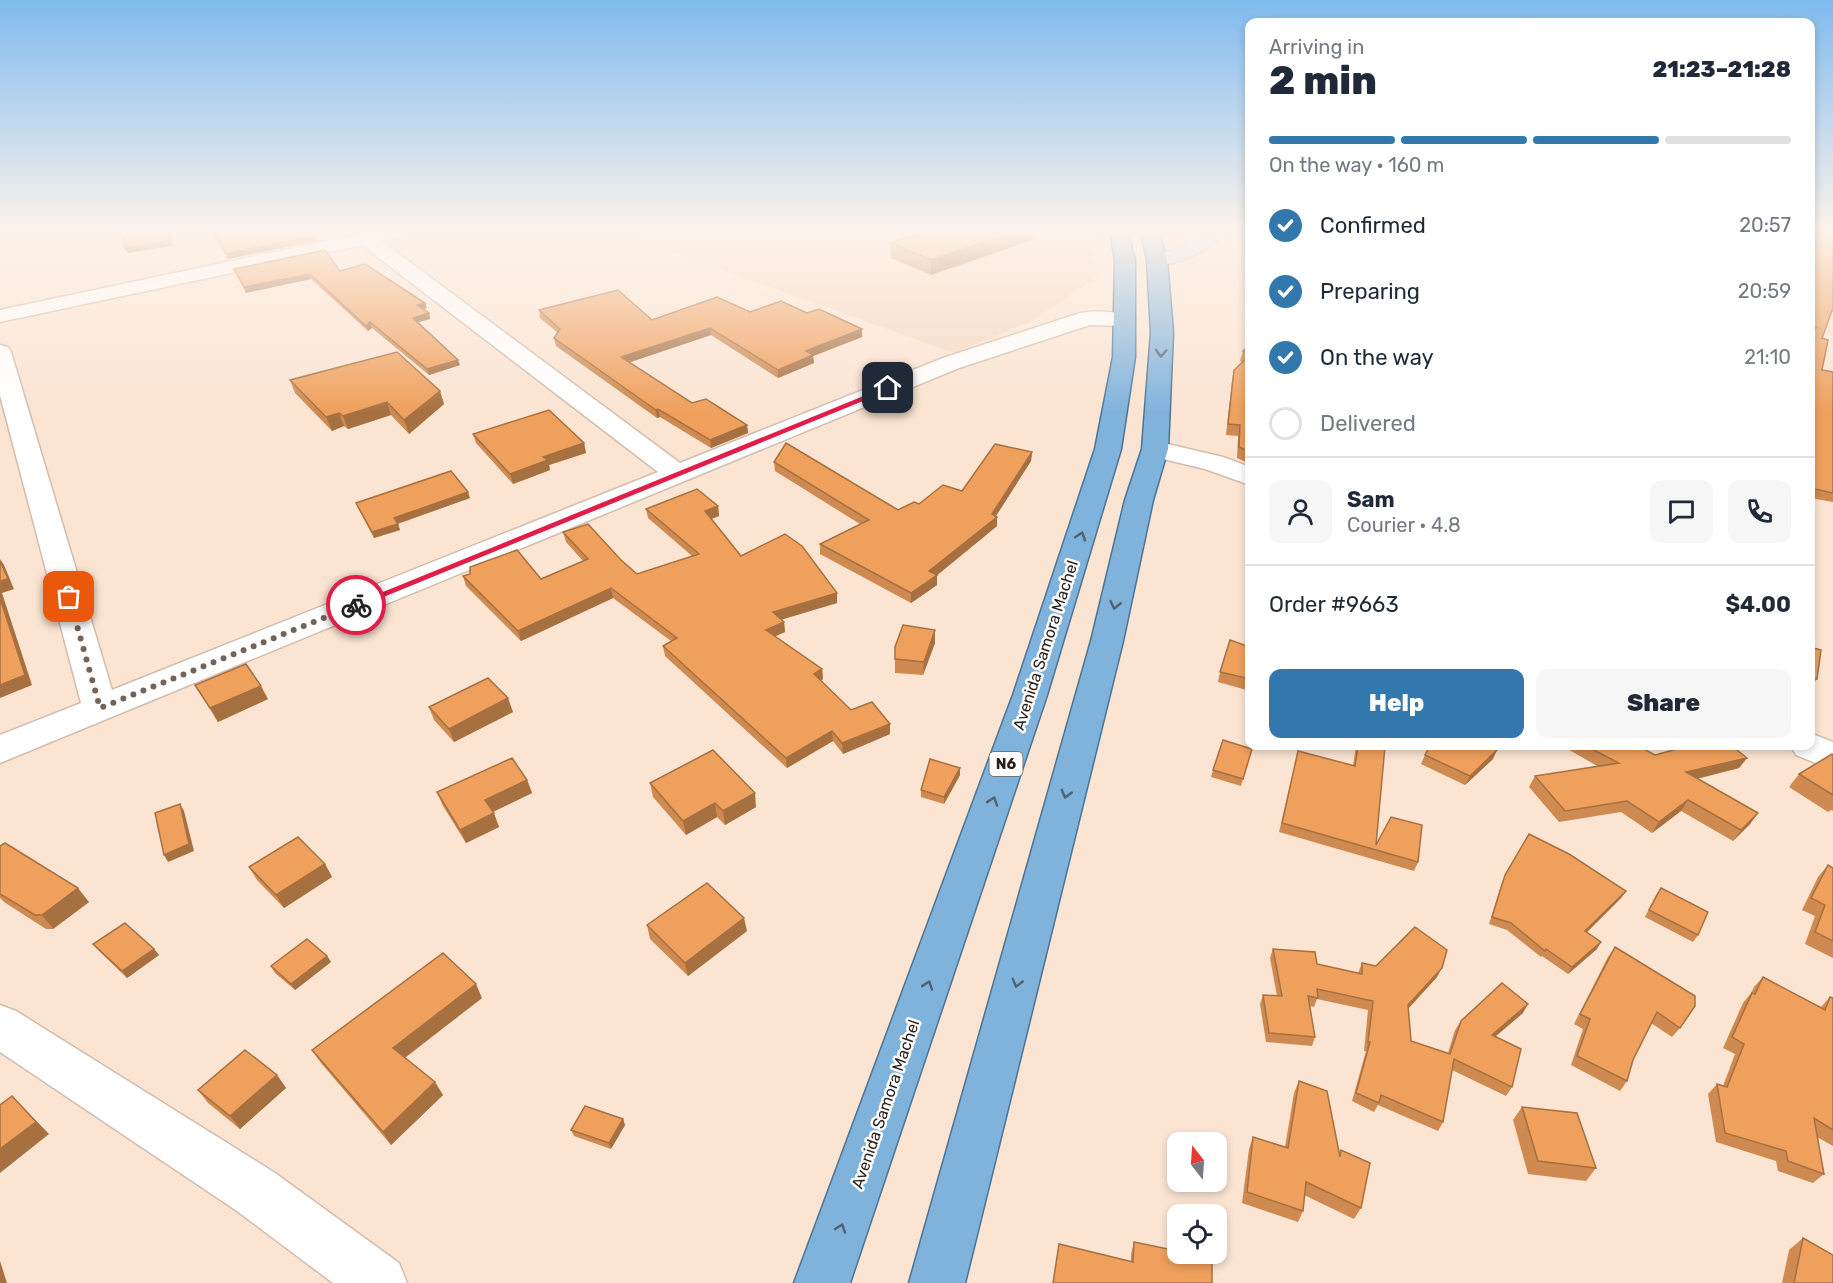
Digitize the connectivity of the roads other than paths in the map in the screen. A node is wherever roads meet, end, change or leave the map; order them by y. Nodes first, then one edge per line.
1 (113, 292) edge
2 (436, 292) edge
3 (1124, 292) edge
4 (1158, 292) edge
5 (0, 316) edge
6 (1124, 320) junction
7 (0, 351) edge
8 (1155, 448) junction
9 (677, 474) junction
10 (1245, 475) edge
11 (100, 708) junction
12 (1815, 749) edge
13 (0, 750) edge
14 (1833, 757) edge
15 (0, 1026) edge
16 (379, 1283) edge
17 (822, 1283) edge
18 (937, 1283) edge

1 - 5 street
2 - 9 street
3 - 6 highway, Avenida Samora Machel / N6
4 -> 8 highway
6 - 9 street
17 -> 6 highway, Avenida Samora Machel / N6
7 - 11 street
8 - 10 street
8 -> 18 highway
9 - 11 street
11 - 13 street
12 - 14 street
15 - 16 street

